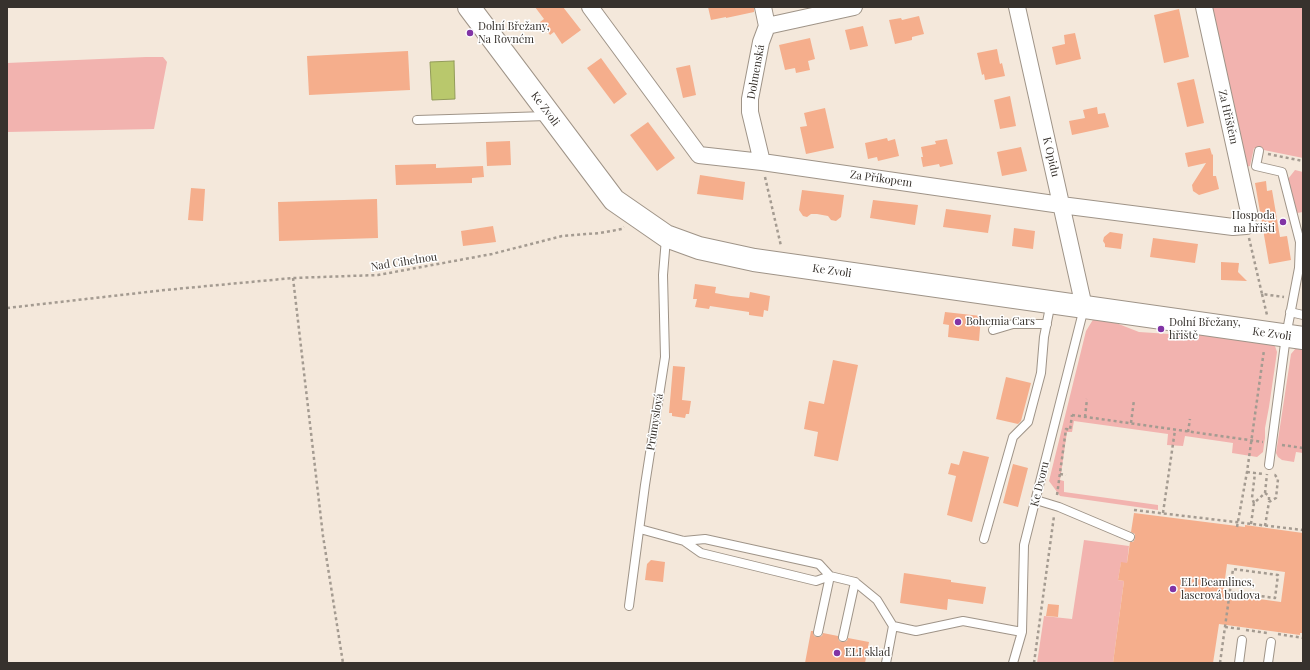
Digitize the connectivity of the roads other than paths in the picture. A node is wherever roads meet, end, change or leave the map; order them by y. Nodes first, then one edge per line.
1 (468, 7) edge
2 (590, 7) edge
3 (763, 7) edge
4 (854, 7) edge
5 (1017, 7) edge
6 (1204, 7) edge
7 (767, 26) junction
8 (550, 116) junction
9 (417, 120) dead end
10 (1259, 152) road end
11 (762, 162) junction
12 (1062, 205) junction
13 (1246, 226) joint
14 (666, 236) junction
15 (1051, 302) junction
16 (1084, 307) junction
17 (1290, 312) junction
18 (1303, 315) edge
19 (1047, 324) junction
20 (993, 330) dead end
21 (1285, 336) edge
22 (1269, 465) dead end
23 (1036, 500) junction
24 (640, 529) junction
25 (1130, 537) dead end
26 (984, 538) dead end
27 (684, 541) junction
28 (830, 576) junction
29 (855, 582) junction
30 (629, 606) dead end
31 (893, 626) junction
32 (818, 632) dead end
33 (1022, 632) junction
34 (843, 637) dead end
35 (1242, 640) dead end
36 (1271, 642) dead end
37 (886, 663) edge
38 (1013, 663) edge
39 (1239, 663) edge
40 (1268, 663) edge

1 - 8 street, Ke Zvoli
2 - 11 street, Za Příkopem
3 - 7 street
4 - 7 street
5 - 12 street, K Opidu
6 - 13 street, Za Hřištěm
7 - 11 street, Dolmenská
8 - 9 lane
8 - 14 street, Ke Zvoli
10 - 17 lane
11 - 12 street, Za Příkopem
12 - 13 street, Za Příkopem
12 - 16 street, K Opidu
14 - 15 street, Ke Zvoli
14 - 24 lane, Průmyslová
15 - 16 street, Ke Zvoli
15 - 19 lane
16 - 21 street, Ke Zvoli
16 - 23 lane, Ke Dvoru
17 - 18 lane
17 - 21 lane
19 - 20 lane
19 - 26 lane
21 - 22 lane
23 - 25 lane
23 - 33 lane, Ke Dvoru
24 - 27 lane
24 - 30 lane, Průmyslová
27 - 28 lane
27 - 28 lane
28 - 29 lane
28 - 32 lane
29 - 31 lane
29 - 34 lane
31 - 33 lane
31 - 37 lane
33 - 38 lane, Ke Dvoru
35 - 39 lane
36 - 40 lane

